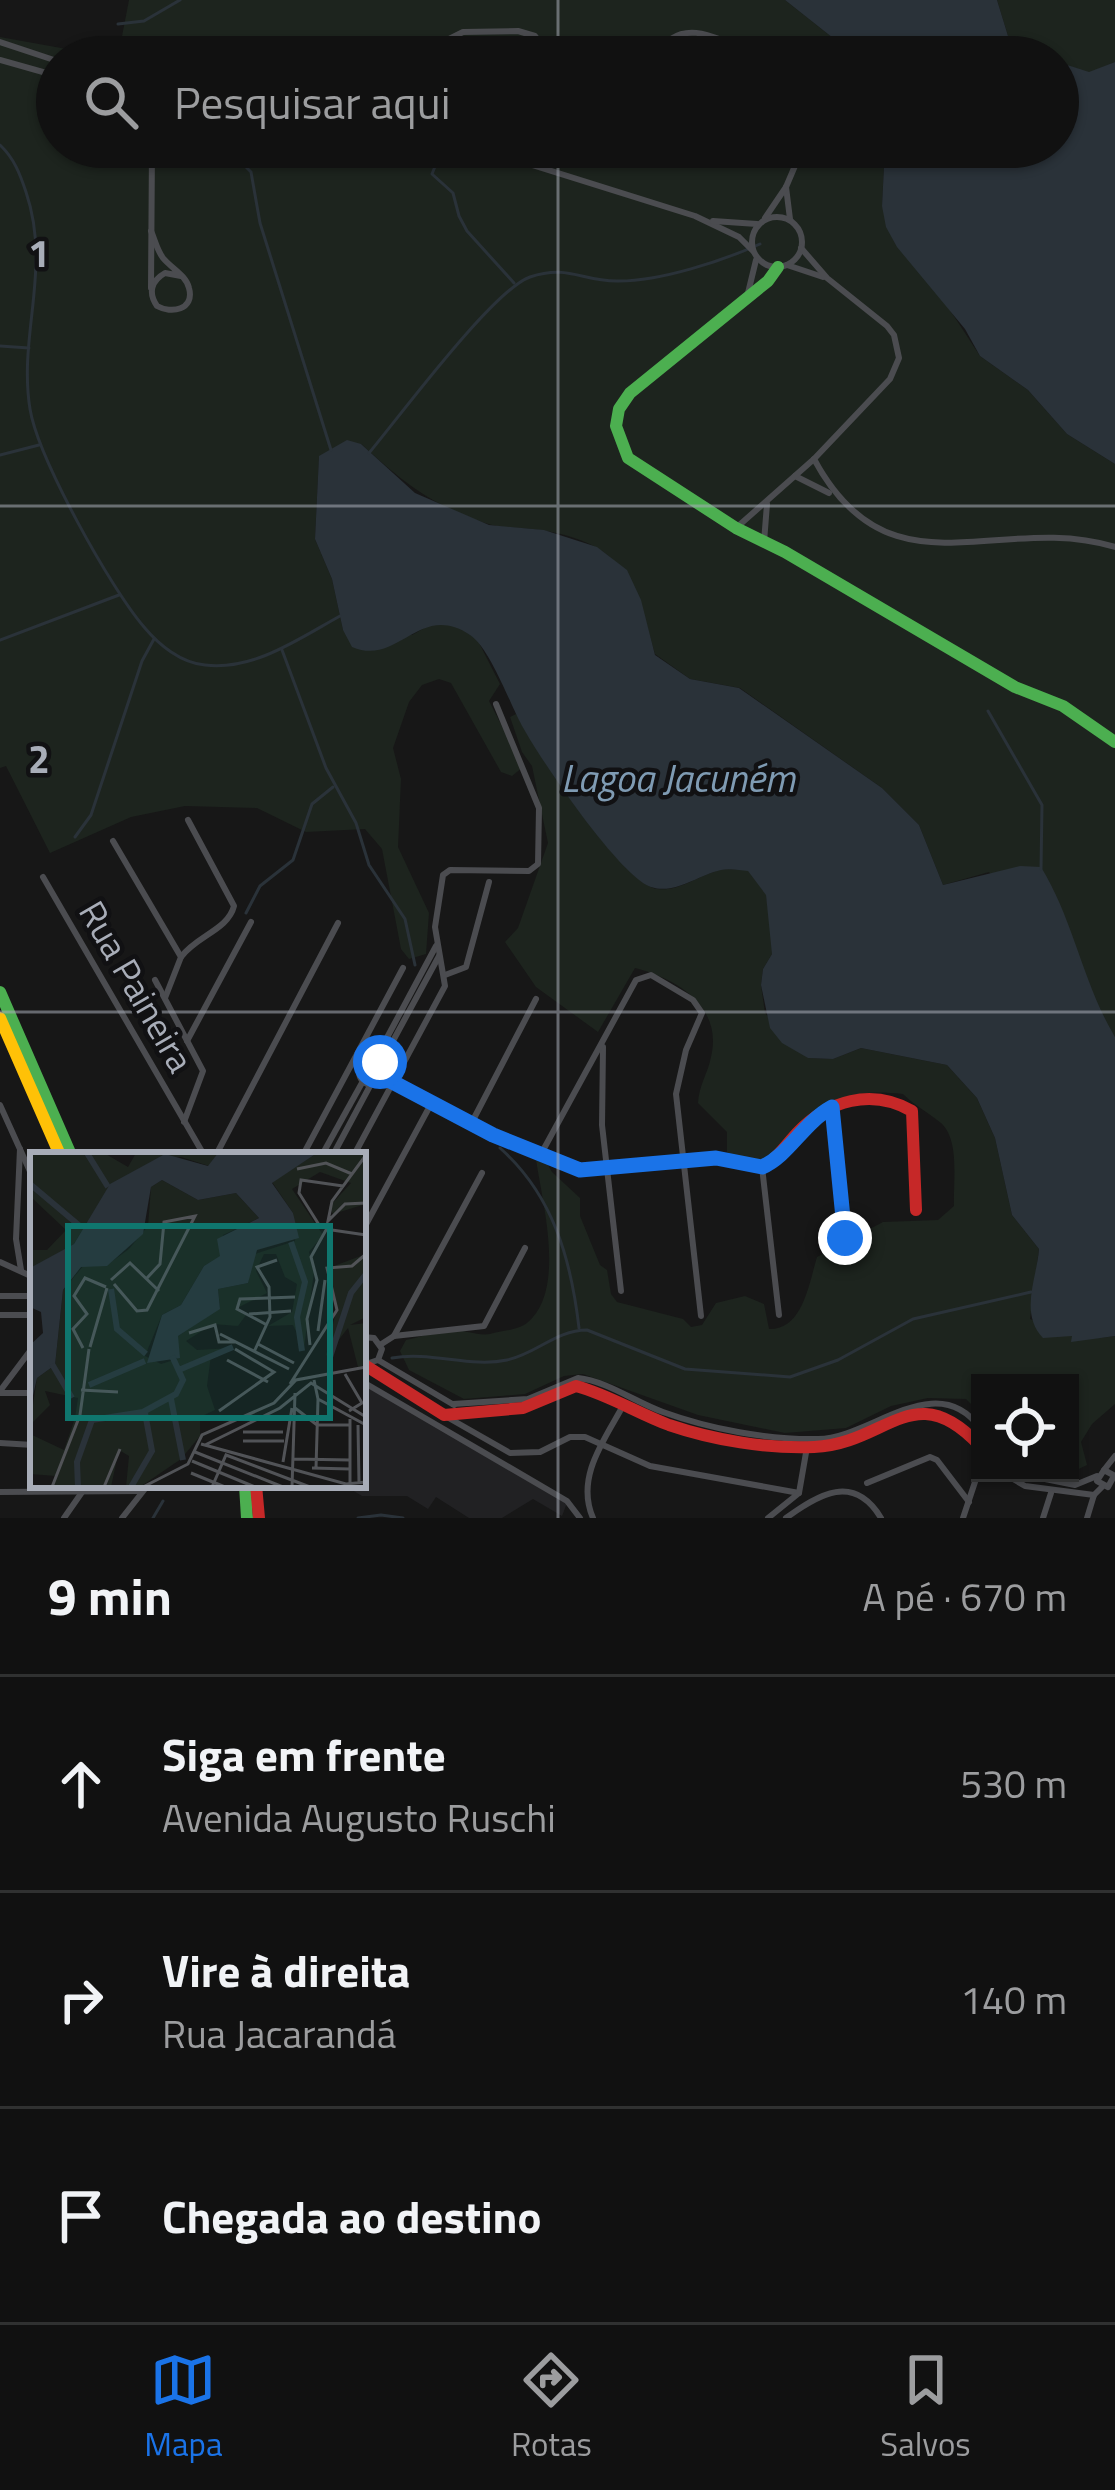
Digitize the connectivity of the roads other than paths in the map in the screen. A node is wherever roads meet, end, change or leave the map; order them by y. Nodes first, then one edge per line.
1 (454, 36) edge
2 (532, 36) edge
3 (673, 36) edge
4 (710, 36) edge
5 (0, 42) edge
6 (36, 55) edge
7 (0, 60) edge
8 (36, 70) edge
9 (152, 168) edge
10 (541, 168) edge
11 (794, 168) edge
12 (786, 187) junction
13 (790, 220) junction
14 (707, 221) junction
15 (760, 223) junction
16 (151, 231) junction
17 (801, 248) junction
18 (755, 254) junction
19 (783, 266) junction
20 (181, 276) junction
21 (827, 278) junction
22 (151, 291) junction
23 (748, 294) junction
24 (814, 459) junction
25 (795, 476) junction
26 (832, 494) junction
27 (767, 501) junction
28 (736, 528) junction
29 (764, 542) junction
30 (1115, 547) edge
31 (496, 704) dead end
32 (1115, 742) edge
33 (188, 820) dead end
34 (113, 841) dead end
35 (43, 877) dead end
36 (489, 882) dead end
37 (251, 922) dead end
38 (338, 923) dead end
39 (436, 946) junction
40 (439, 956) junction
41 (181, 957) junction
42 (403, 968) dead end
43 (445, 975) junction
44 (155, 980) dead end
45 (0, 992) edge
46 (165, 998) junction
47 (536, 1000) dead end
48 (0, 1018) edge
49 (187, 1041) junction
50 (603, 1044) junction
51 (357, 1063) junction
52 (378, 1075) junction
53 (431, 1104) junction
54 (0, 1105) edge
55 (832, 1107) junction
56 (184, 1121) junction
57 (471, 1124) junction
58 (20, 1150) junction
59 (59, 1152) edge
60 (70, 1152) edge
61 (202, 1152) edge
62 (218, 1152) edge
63 (305, 1152) edge
64 (324, 1152) edge
65 (335, 1152) edge
66 (355, 1152) edge
67 (541, 1154) junction
68 (683, 1162) junction
69 (762, 1167) junction
70 (606, 1169) junction
71 (30, 1172) edge
72 (482, 1173) dead end
73 (916, 1210) dead end
74 (366, 1224) edge
75 (845, 1238) dead end
76 (526, 1248) dead end
77 (0, 1262) edge
78 (21, 1270) junction
79 (30, 1275) edge
80 (621, 1291) dead end
81 (779, 1315) dead end
82 (701, 1316) dead end
83 (394, 1336) junction
84 (366, 1337) edge
85 (380, 1345) junction
86 (30, 1351) edge
87 (378, 1360) junction
88 (366, 1363) edge
89 (366, 1366) edge
90 (366, 1384) edge
91 (0, 1392) edge
92 (30, 1393) edge
93 (624, 1404) junction
94 (453, 1411) junction
95 (971, 1421) edge
96 (467, 1429) junction
97 (971, 1437) edge
98 (0, 1443) edge
99 (30, 1444) edge
100 (602, 1445) junction
101 (808, 1447) junction
102 (1115, 1456) edge
103 (1101, 1473) junction
104 (1114, 1476) edge
105 (975, 1482) edge
106 (1018, 1482) edge
107 (1057, 1482) edge
108 (867, 1483) dead end
109 (1102, 1486) junction
110 (85, 1488) edge
111 (145, 1488) edge
112 (245, 1488) edge
113 (256, 1488) edge
114 (1052, 1491) junction
115 (0, 1492) edge
116 (81, 1493) junction
117 (800, 1493) junction
118 (1094, 1496) junction
119 (969, 1502) junction
120 (64, 1518) edge
121 (122, 1518) edge
122 (247, 1518) edge
123 (259, 1518) edge
124 (580, 1518) edge
125 (593, 1518) edge
126 (768, 1518) edge
127 (786, 1518) edge
128 (881, 1518) edge
129 (963, 1518) edge
130 (1043, 1518) edge
131 (1088, 1518) edge

1 - 2 street
3 - 4 street
5 - 6 street
7 - 8 street
9 - 16 street
10 - 14 street
11 - 12 street
12 - 13 street
12 - 15 street
13 - 15 street
13 - 17 street
14 - 15 street
14 - 18 street
15 - 18 street
16 - 20 street
16 - 22 street
17 - 19 street
17 - 21 street
18 - 19 street
18 - 23 street
19 - 21 street
19 - 23 street
20 - 22 street
20 - 22 street
21 - 24 street
23 - 28 street
24 - 25 street
24 - 26 street
25 - 26 street
25 - 27 street
26 - 30 street
27 - 28 street
27 - 29 street
28 - 29 street
29 - 32 street
31 - 39 street
33 - 41 street
34 - 41 street
35 - 56 street, Rua Paineira
36 - 43 street
37 - 49 street
38 - 62 street
39 - 40 street
39 - 52 street
40 - 43 street
40 - 52 street
41 - 46 street
42 - 51 street
43 - 52 street
44 - 46 street
45 - 60 street
46 - 49 street
47 - 57 street
48 - 59 street
49 - 56 street
50 - 67 street
50 - 68 street
50 - 70 street
51 - 52 street
51 - 52 street
51 - 63 street
52 - 53 street
52 - 64 street
52 - 65 street
52 - 66 street
53 - 57 street
53 - 74 street
54 - 58 street
55 - 69 street
55 - 73 street
55 - 75 street
56 - 61 street, Rua Paineira
57 - 67 street
58 - 71 street
58 - 78 street
67 - 70 street
68 - 69 street
68 - 70 street
68 - 82 street
69 - 81 street
70 - 80 street
72 - 83 street
76 - 83 street
77 - 78 street
78 - 79 street
83 - 85 street
84 - 85 street
85 - 87 street
86 - 91 street
87 - 88 street
87 - 94 street
89 - 94 street
90 - 124 street
91 - 92 street
93 - 94 street
93 - 100 street
93 - 101 street
94 - 95 street
94 - 96 street
94 - 96 street
96 - 100 street
97 - 101 street
98 - 99 street
100 - 117 street
100 - 125 street
101 - 117 street
102 - 103 street
103 - 104 street
103 - 107 street
103 - 109 street
104 - 109 street
105 - 119 street
106 - 114 street
108 - 119 street
109 - 118 street
110 - 116 street
111 - 116 street
111 - 121 street
112 - 122 street
113 - 123 street
114 - 118 street
114 - 130 street
115 - 116 street
116 - 120 street
117 - 126 street
118 - 131 street
119 - 129 street
127 - 128 street

